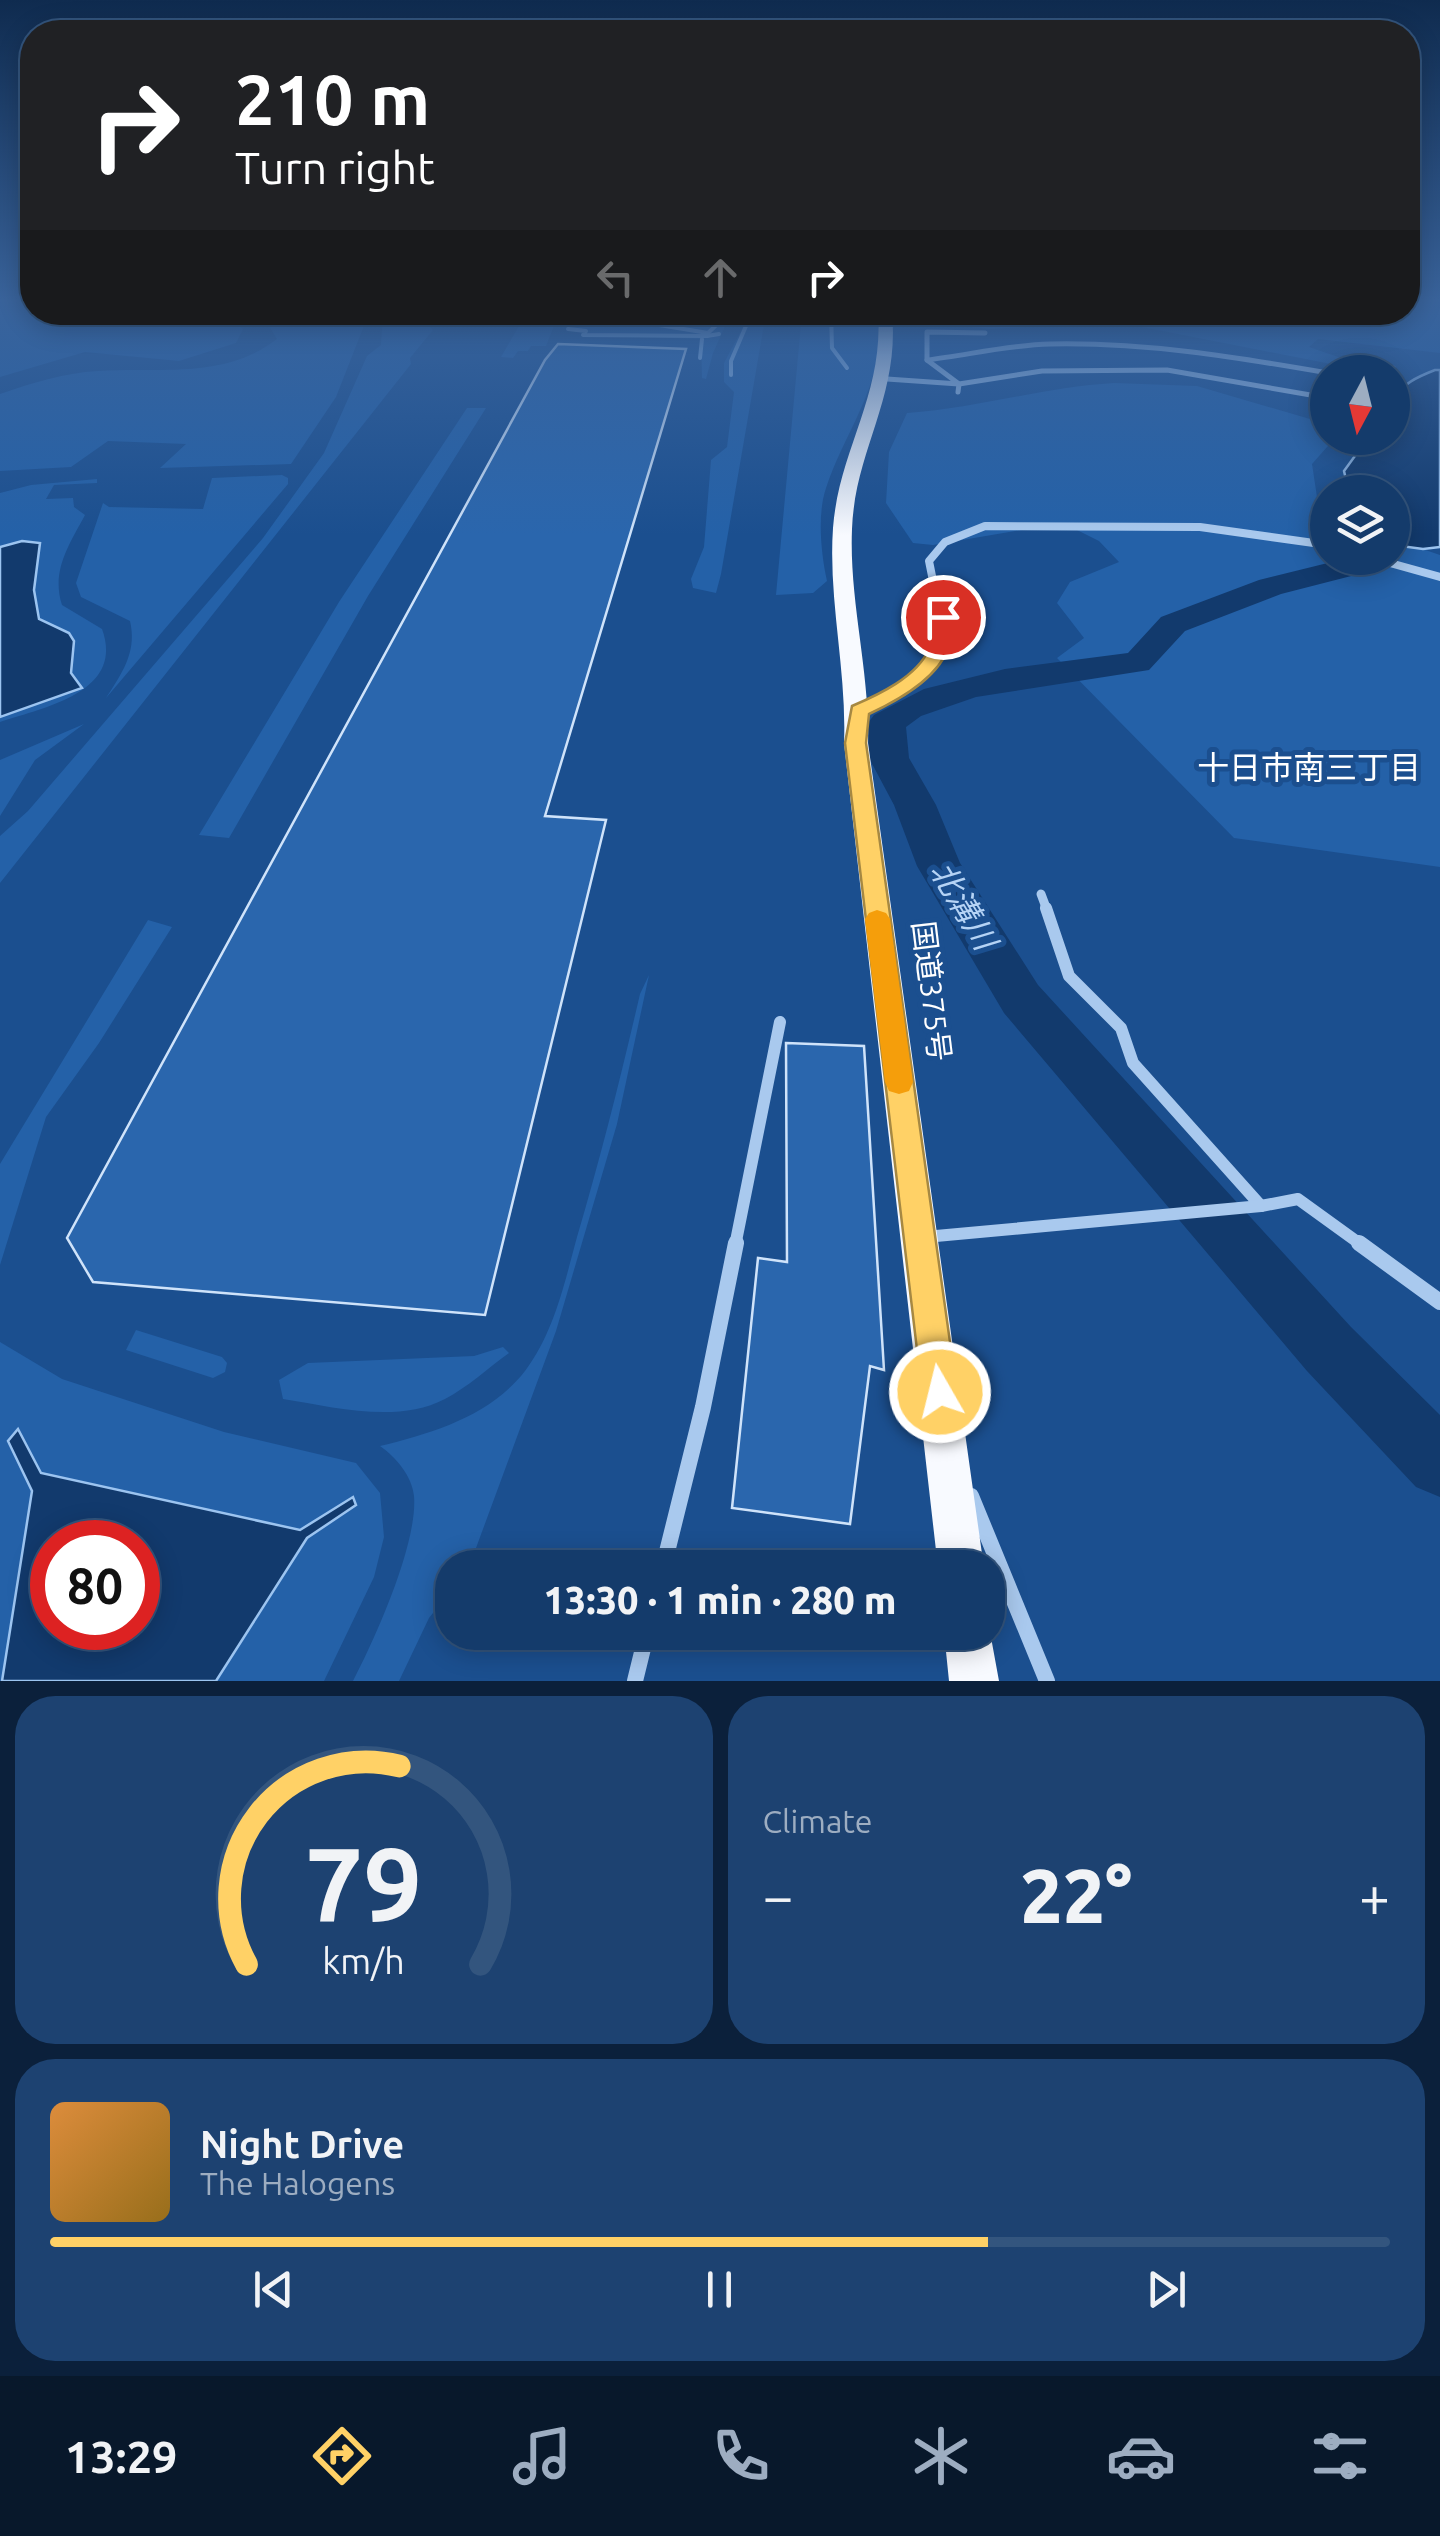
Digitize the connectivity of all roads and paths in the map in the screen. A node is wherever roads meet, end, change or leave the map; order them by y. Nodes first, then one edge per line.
1 (947, 377) edge
2 (1011, 377) edge
3 (1210, 377) edge
4 (887, 379) joint
5 (959, 388) junction
6 (1310, 395) edge
7 (1310, 541) edge
8 (1410, 569) edge
9 (1440, 577) edge
10 (859, 711) junction
11 (1041, 894) dead end
12 (780, 1022) dead end
13 (1261, 1206) junction
14 (919, 1238) junction
15 (1440, 1302) edge
16 (944, 1431) junction
17 (667, 1550) edge
18 (959, 1550) edge
19 (643, 1650) edge
20 (970, 1650) edge
21 (635, 1681) edge
22 (974, 1681) edge
23 (1048, 1681) edge

1 - 5 street
2 - 5 street
3 - 6 street
4 - 5 street
4 - 10 highway, 国道375号
7 - 10 street
8 - 9 street
10 - 14 highway, 国道375号
11 - 13 street
12 - 17 street
13 - 14 street
13 - 15 street
14 - 16 highway, 国道375号
16 - 18 highway, 国道375号
16 - 23 street
19 - 21 street
20 - 22 highway

